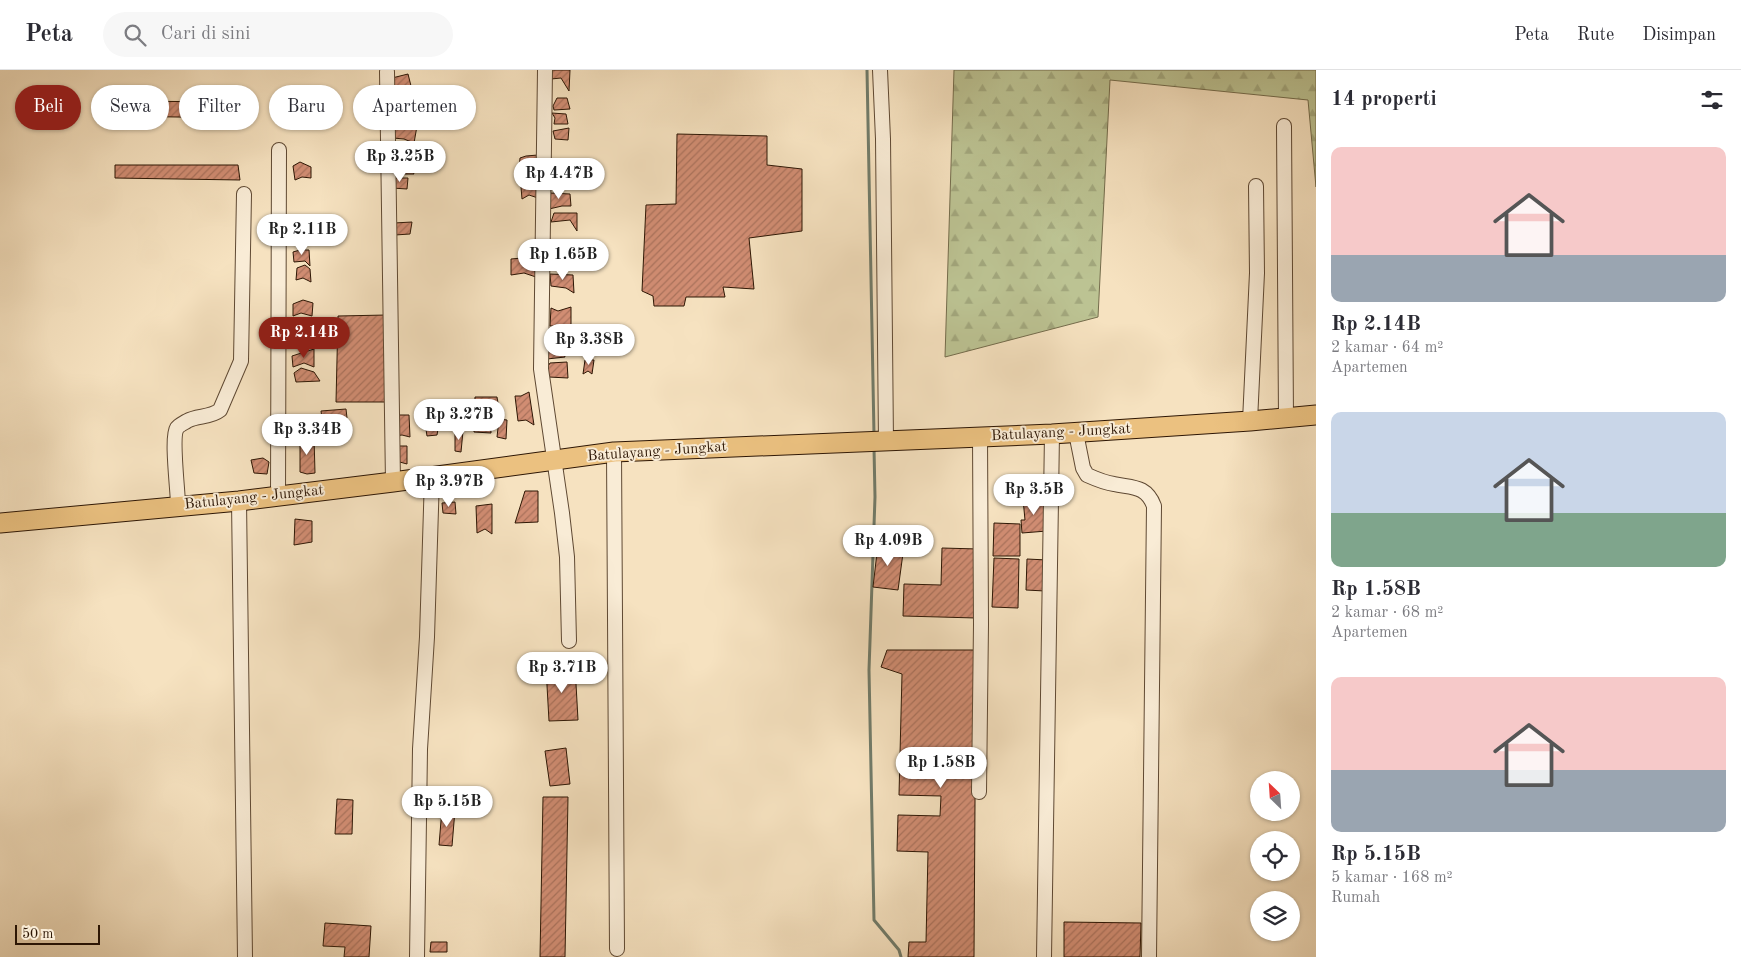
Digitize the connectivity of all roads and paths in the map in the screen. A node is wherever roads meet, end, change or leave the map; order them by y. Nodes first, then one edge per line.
1 (545, 70) edge
2 (880, 70) edge
3 (387, 72) dead end
4 (1284, 126) dead end
5 (279, 150) dead end
6 (1256, 186) dead end
7 (244, 194) dead end
8 (1316, 415) edge
9 (1286, 418) junction
10 (1250, 421) junction
11 (1076, 432) junction
12 (1052, 434) junction
13 (980, 437) junction
14 (878, 442) junction
15 (614, 452) junction
16 (554, 460) junction
17 (432, 477) junction
18 (393, 482) junction
19 (278, 496) junction
20 (239, 501) junction
21 (178, 505) junction
22 (0, 523) edge
23 (569, 641) dead end
24 (979, 792) dead end
25 (617, 949) dead end
26 (245, 957) edge
27 (417, 957) edge
28 (1044, 957) edge
29 (1150, 957) edge

1 - 16 street
2 - 14 street
3 - 18 street
4 - 9 street
5 - 19 street
6 - 10 street
7 - 21 street
8 - 9 highway, Batulayang - Jungkat
9 - 10 highway, Batulayang - Jungkat
10 - 11 highway, Batulayang - Jungkat
11 - 12 highway, Batulayang - Jungkat
11 - 29 street
12 - 13 highway, Batulayang - Jungkat
12 - 28 street
13 - 14 highway, Batulayang - Jungkat
13 - 24 street
14 - 15 highway, Batulayang - Jungkat
15 - 16 highway, Batulayang - Jungkat
15 - 25 street
16 - 17 highway, Batulayang - Jungkat
16 - 23 street
17 - 18 highway, Batulayang - Jungkat
17 - 27 street
18 - 19 highway, Batulayang - Jungkat
19 - 20 highway, Batulayang - Jungkat
20 - 21 highway, Batulayang - Jungkat
20 - 26 street
21 - 22 highway, Batulayang - Jungkat

